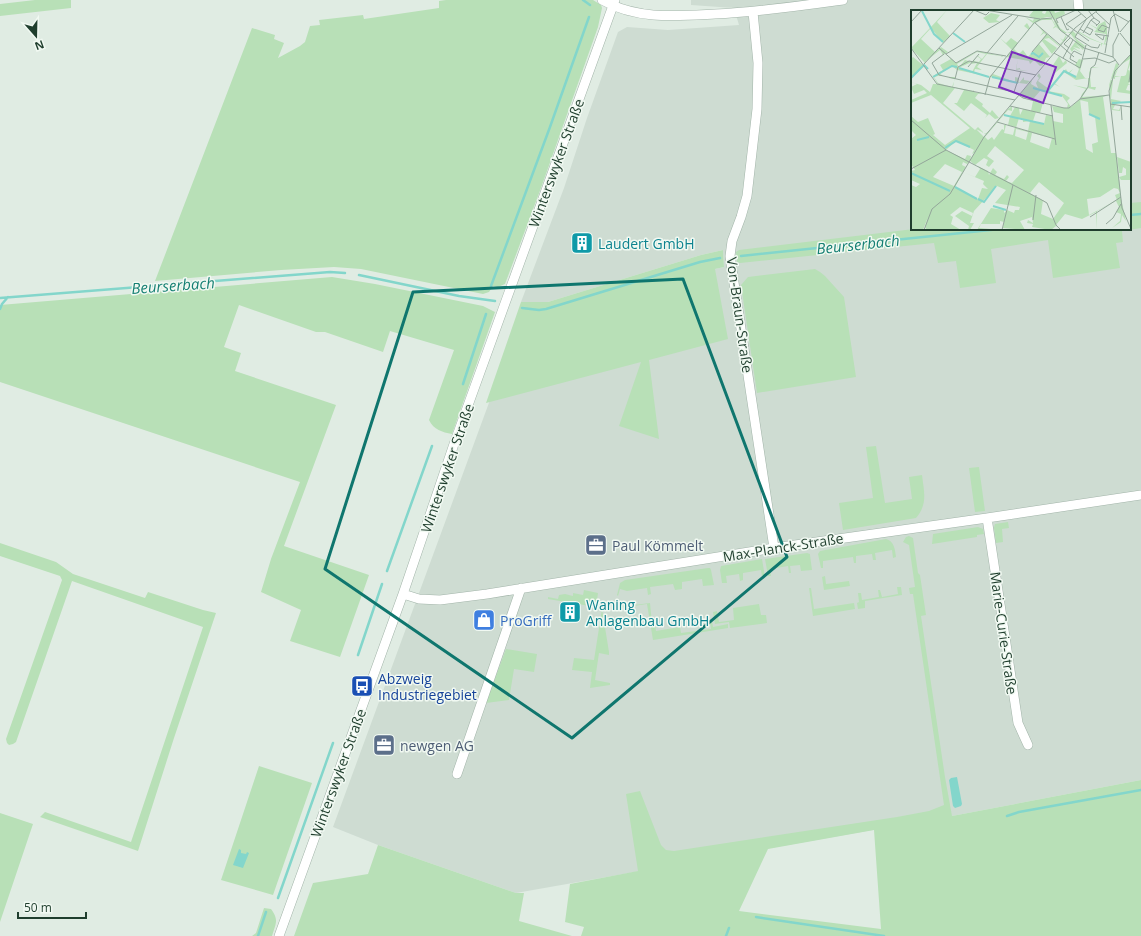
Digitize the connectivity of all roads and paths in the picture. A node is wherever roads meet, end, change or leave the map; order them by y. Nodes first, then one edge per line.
1 (602, 0) edge
2 (843, 0) edge
3 (1078, 0) edge
4 (614, 3) edge
5 (1079, 10) edge
6 (753, 12) junction
7 (1141, 495) edge
8 (987, 518) junction
9 (774, 548) junction
10 (521, 588) junction
11 (403, 594) junction
12 (1028, 745) dead end
13 (457, 774) dead end
14 (279, 936) edge

1 - 4 street
2 - 6 street
3 - 5 street
4 - 6 street
4 - 11 street, Winterswyker Straße
6 - 9 street, Von-Braun-Straße
7 - 8 street, Max-Planck-Straße
8 - 9 street, Max-Planck-Straße
8 - 12 street, Marie-Curie-Straße
9 - 10 street, Max-Planck-Straße
10 - 11 street, Max-Planck-Straße
10 - 13 street
11 - 14 street, Winterswyker Straße

